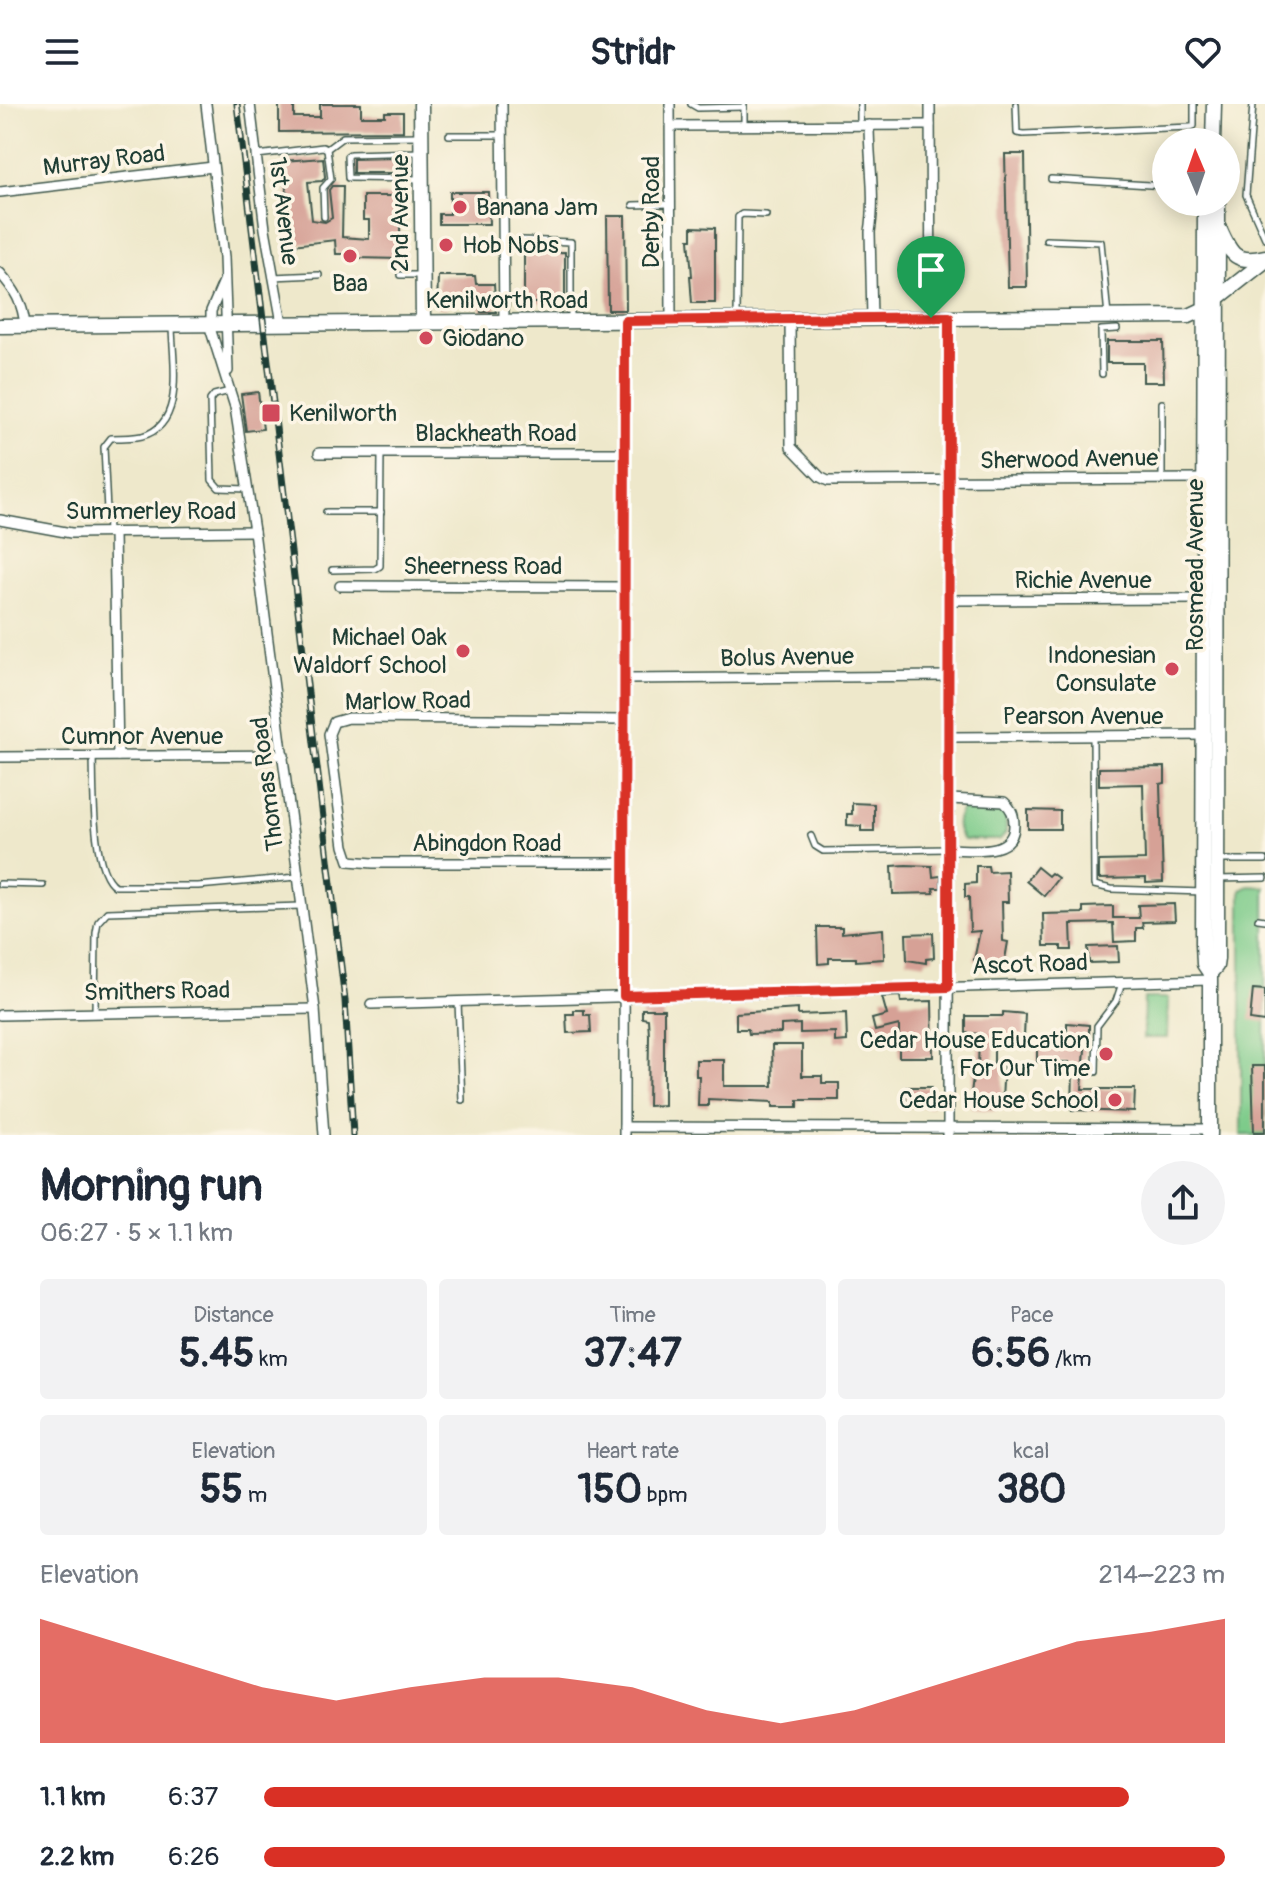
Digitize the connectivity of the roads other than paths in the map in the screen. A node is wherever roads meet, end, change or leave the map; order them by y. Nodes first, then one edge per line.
1 (206, 104) edge
2 (250, 104) edge
3 (421, 104) edge
4 (502, 104) edge
5 (670, 104) edge
6 (691, 104) edge
7 (860, 104) edge
8 (930, 104) edge
9 (1016, 104) edge
10 (1194, 104) edge
11 (1214, 104) edge
12 (1253, 104) edge
13 (744, 106) edge
14 (864, 125) junction
15 (930, 125) junction
16 (671, 126) junction
17 (744, 126) junction
18 (1213, 128) edge
19 (449, 135) dead end
20 (503, 135) junction
21 (422, 136) junction
22 (327, 149) junction
23 (422, 152) junction
24 (257, 155) junction
25 (213, 167) junction
26 (422, 179) junction
27 (1051, 179) dead end
28 (1152, 185) edge
29 (0, 192) edge
30 (671, 204) junction
31 (633, 205) dead end
32 (766, 215) dead end
33 (1205, 216) edge
34 (1218, 216) edge
35 (324, 217) dead end
36 (1218, 226) junction
37 (1263, 228) edge
38 (1265, 238) edge
39 (522, 240) dead end
40 (1046, 240) dead end
41 (1265, 259) edge
42 (0, 273) edge
43 (319, 275) dead end
44 (400, 275) dead end
45 (422, 275) junction
46 (272, 277) junction
47 (224, 281) junction
48 (1218, 298) junction
49 (1204, 309) junction
50 (949, 317) junction
51 (790, 318) junction
52 (872, 318) junction
53 (931, 318) junction
54 (737, 319) junction
55 (671, 320) junction
56 (571, 321) junction
57 (625, 321) junction
58 (1106, 321) junction
59 (423, 322) junction
60 (504, 322) junction
61 (282, 323) junction
62 (172, 324) junction
63 (210, 324) junction
64 (226, 324) junction
65 (0, 326) edge
66 (25, 326) junction
67 (1117, 329) dead end
68 (1102, 374) dead end
69 (230, 386) junction
70 (1162, 403) dead end
71 (319, 453) dead end
72 (381, 453) junction
73 (625, 453) junction
74 (1162, 477) junction
75 (1203, 479) junction
76 (949, 480) junction
77 (248, 489) junction
78 (326, 512) dead end
79 (381, 512) junction
80 (0, 520) edge
81 (254, 531) junction
82 (111, 533) junction
83 (332, 570) dead end
84 (340, 586) dead end
85 (625, 587) junction
86 (1210, 599) junction
87 (949, 600) junction
88 (949, 676) junction
89 (625, 679) junction
90 (625, 720) junction
91 (1209, 735) junction
92 (1094, 736) junction
93 (949, 737) junction
94 (284, 755) junction
95 (93, 756) junction
96 (118, 756) junction
97 (0, 757) edge
98 (950, 799) junction
99 (811, 836) dead end
100 (949, 849) junction
101 (1210, 860) junction
102 (1265, 860) edge
103 (349, 861) joint
104 (624, 863) junction
105 (298, 876) junction
106 (1265, 878) edge
107 (1208, 883) junction
108 (0, 884) edge
109 (43, 885) dead end
110 (302, 906) junction
111 (1210, 977) junction
112 (1122, 982) junction
113 (948, 987) junction
114 (624, 996) junction
115 (458, 1001) junction
116 (371, 1004) dead end
117 (315, 1009) junction
118 (95, 1012) junction
119 (0, 1015) edge
120 (1096, 1072) dead end
121 (462, 1100) dead end
122 (624, 1131) edge
123 (948, 1132) edge
124 (1210, 1132) edge
125 (324, 1135) edge

1 - 25 street, Thomas Road
2 - 24 street, 1st Avenue
3 - 21 street, 2nd Avenue
4 - 20 street
5 - 16 street, Derby Road
6 - 13 lane
7 - 14 lane
8 - 15 street
9 - 10 lane
11 - 18 street
12 - 37 lane
13 - 17 lane
14 - 15 street
14 - 17 street
14 - 52 street
15 - 53 street
16 - 17 street
16 - 30 street, Derby Road
19 - 20 lane
20 - 60 street
21 - 22 lane
21 - 23 street, 2nd Avenue
22 - 24 lane
22 - 35 lane
23 - 26 street, 2nd Avenue
23 - 26 lane
24 - 46 street, 1st Avenue
25 - 29 street, Murray Road
25 - 47 street, Thomas Road
26 - 45 street, 2nd Avenue
27 - 28 lane
30 - 31 lane
30 - 55 street, Derby Road
32 - 54 lane
33 - 49 street, Rosmead Avenue
34 - 36 street, Rosmead Avenue
36 - 41 street
36 - 48 street, Rosmead Avenue
37 - 38 lane
39 - 56 lane
40 - 58 lane
41 - 48 street
42 - 66 street
43 - 46 lane
44 - 45 lane
45 - 59 street, 2nd Avenue
46 - 61 street, 1st Avenue
47 - 63 street
47 - 64 street, Thomas Road
48 - 49 street
48 - 86 street, Rosmead Avenue
49 - 58 street, Kenilworth Road
49 - 75 street, Rosmead Avenue
50 - 53 street, Kenilworth Road
50 - 58 street, Kenilworth Road
50 - 76 street
51 - 52 street, Kenilworth Road
51 - 54 street, Kenilworth Road
51 - 76 street, Sherwood Avenue
52 - 53 street, Kenilworth Road
54 - 55 street, Kenilworth Road
55 - 57 street, Kenilworth Road
56 - 57 street, Kenilworth Road
56 - 60 street, Kenilworth Road
57 - 73 street
58 - 67 lane
58 - 68 lane
59 - 60 street, Kenilworth Road
59 - 61 street, Kenilworth Road
61 - 64 street, Kenilworth Road
62 - 63 street, Kenilworth Road
62 - 66 street, Kenilworth Road
62 - 82 lane
63 - 64 street, Kenilworth Road
63 - 69 street, Thomas Road
64 - 69 street, Thomas Road
65 - 66 street, Kenilworth Road
69 - 77 street, Thomas Road
69 - 77 lane
70 - 74 lane
71 - 72 street, Blackheath Road
72 - 73 street, Blackheath Road
72 - 79 lane
73 - 85 street
74 - 75 street, Sherwood Avenue
74 - 76 street, Sherwood Avenue
75 - 86 street, Rosmead Avenue
76 - 87 street
77 - 81 street, Thomas Road
78 - 79 lane
79 - 83 lane
80 - 82 street, Summerley Road
81 - 82 street, Summerley Road
81 - 94 street, Thomas Road
82 - 96 street
84 - 85 street, Sheerness Road
85 - 89 street
86 - 87 street, Richie Avenue
86 - 91 street, Rosmead Avenue
87 - 88 street
88 - 89 street, Bolus Avenue
88 - 93 street
89 - 90 street
90 - 103 street, Marlow Road
90 - 104 street
91 - 92 street, Pearson Avenue
91 - 101 street, Rosmead Avenue
92 - 93 street, Pearson Avenue
92 - 107 lane
93 - 98 street
94 - 96 street, Cumnor Avenue
94 - 105 street, Thomas Road
95 - 96 street, Cumnor Avenue
95 - 97 street, Cumnor Avenue
95 - 105 lane
98 - 100 street
98 - 100 street
99 - 100 lane
100 - 113 street
101 - 102 lane
101 - 107 street, Rosmead Avenue
103 - 104 street, Abingdon Road
104 - 114 street
105 - 110 street, Thomas Road
106 - 107 lane
107 - 111 street, Rosmead Avenue
108 - 109 lane
110 - 117 street, Thomas Road
110 - 118 lane
111 - 112 street, Ascot Road
111 - 124 street, Rosmead Avenue
112 - 113 street, Ascot Road
112 - 120 lane
113 - 114 street, Ascot Road
113 - 123 street
114 - 115 street, Ascot Road
114 - 122 street
115 - 116 street, Ascot Road
115 - 121 lane
117 - 118 street, Smithers Road
117 - 125 street, Thomas Road
118 - 119 street, Smithers Road
122 - 123 street
123 - 124 street

